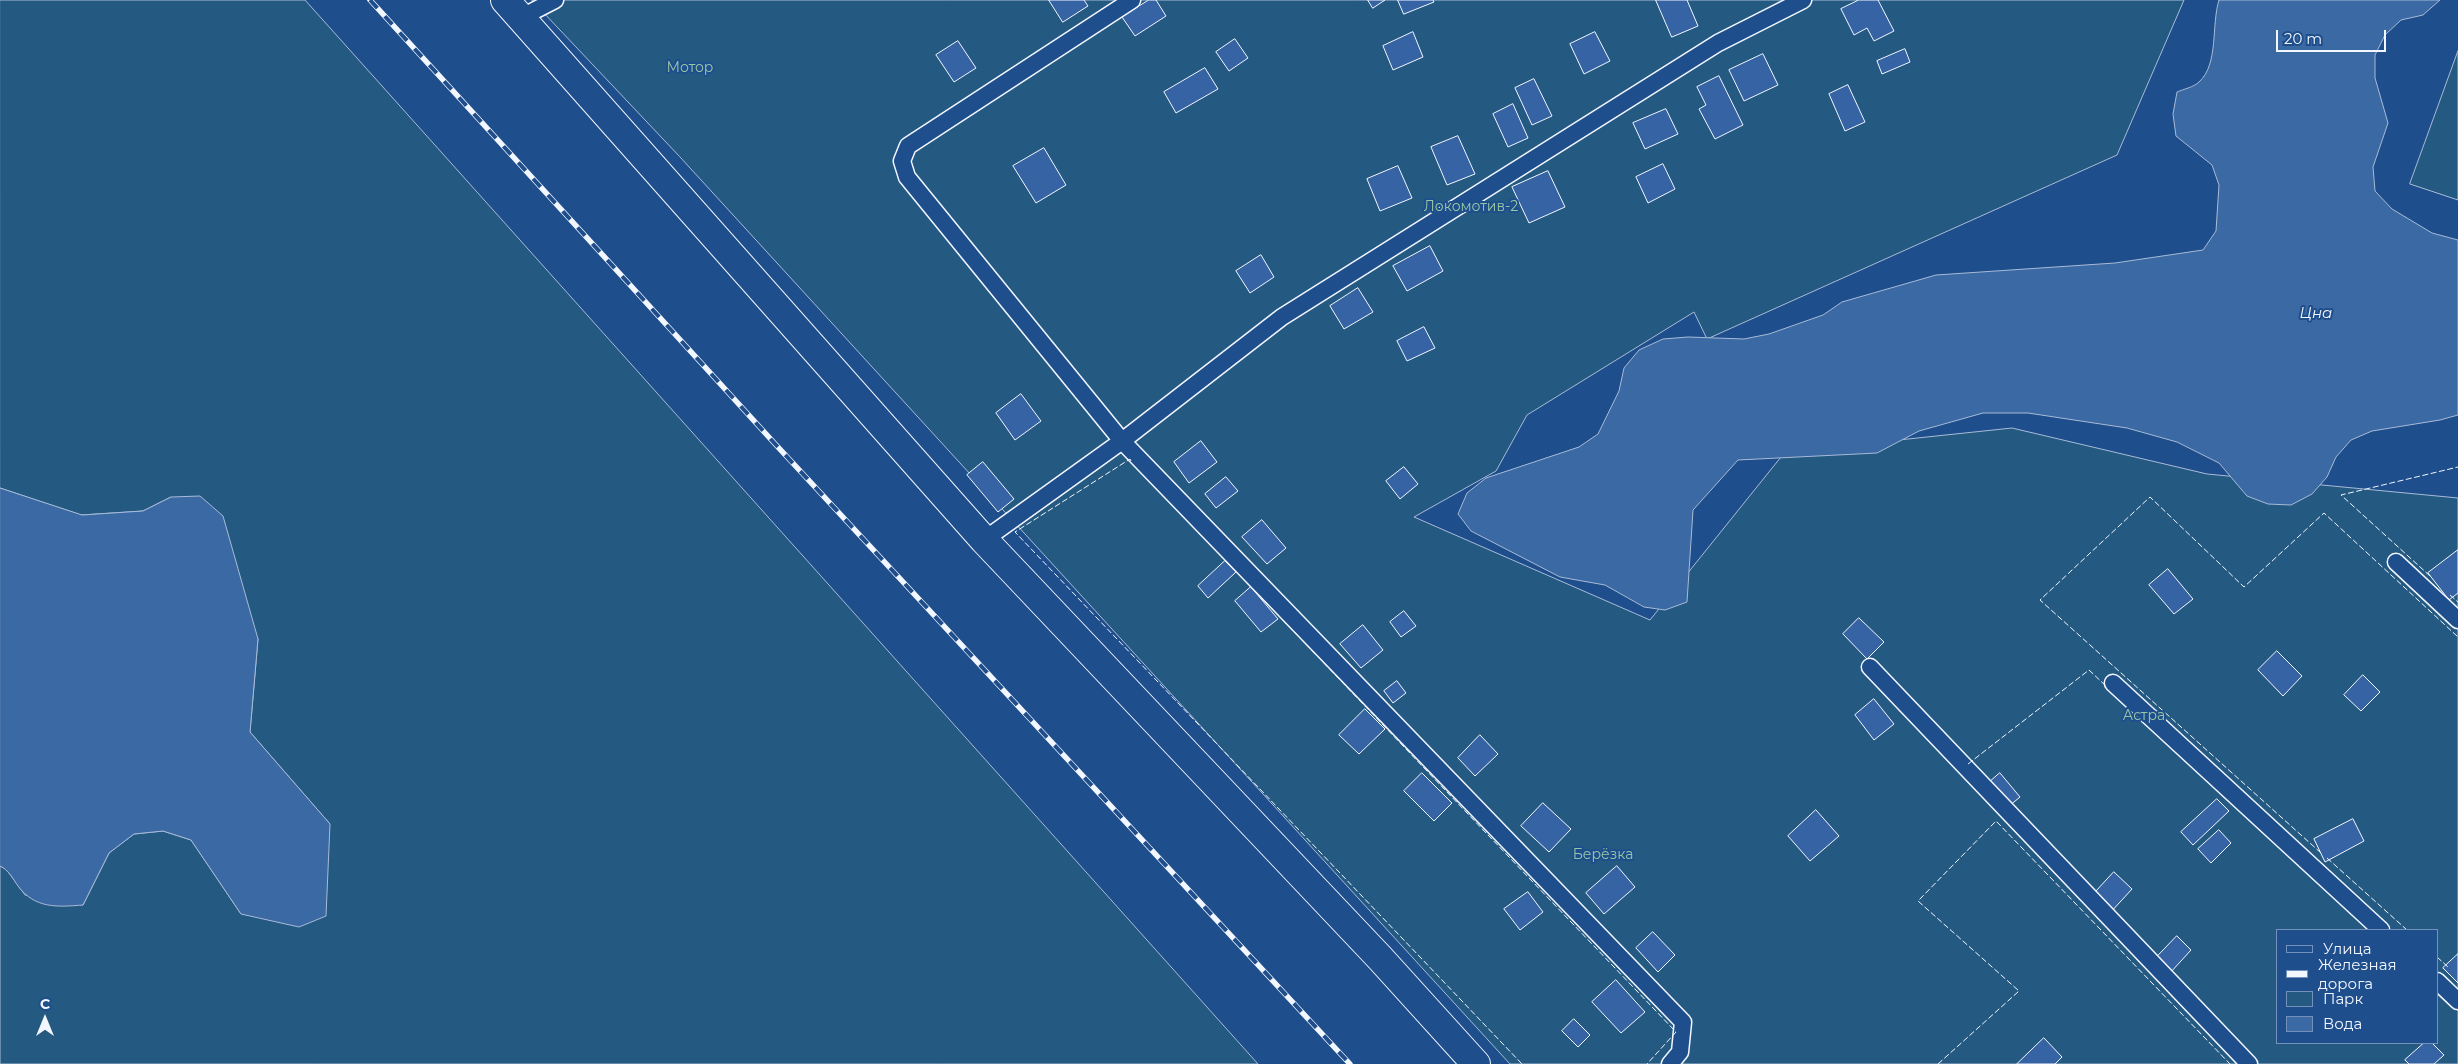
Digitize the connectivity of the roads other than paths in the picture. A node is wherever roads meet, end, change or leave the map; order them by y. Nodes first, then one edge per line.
1 (555, 0) edge
2 (1132, 0) edge
3 (1803, 0) edge
4 (513, 9) edge
5 (1122, 441) junction
6 (984, 540) junction
7 (2396, 562) dead end
8 (2458, 620) edge
9 (1870, 667) dead end
10 (2112, 683) dead end
11 (2381, 929) edge
12 (2438, 982) edge
13 (2458, 1001) edge
14 (1476, 1064) edge
15 (1670, 1064) edge
16 (2249, 1064) edge

1 - 4 lane
2 - 5 lane
3 - 5 lane
4 - 6 street
5 - 6 lane
5 - 15 lane
6 - 14 street
7 - 8 lane
9 - 16 lane
10 - 11 lane
12 - 13 lane

